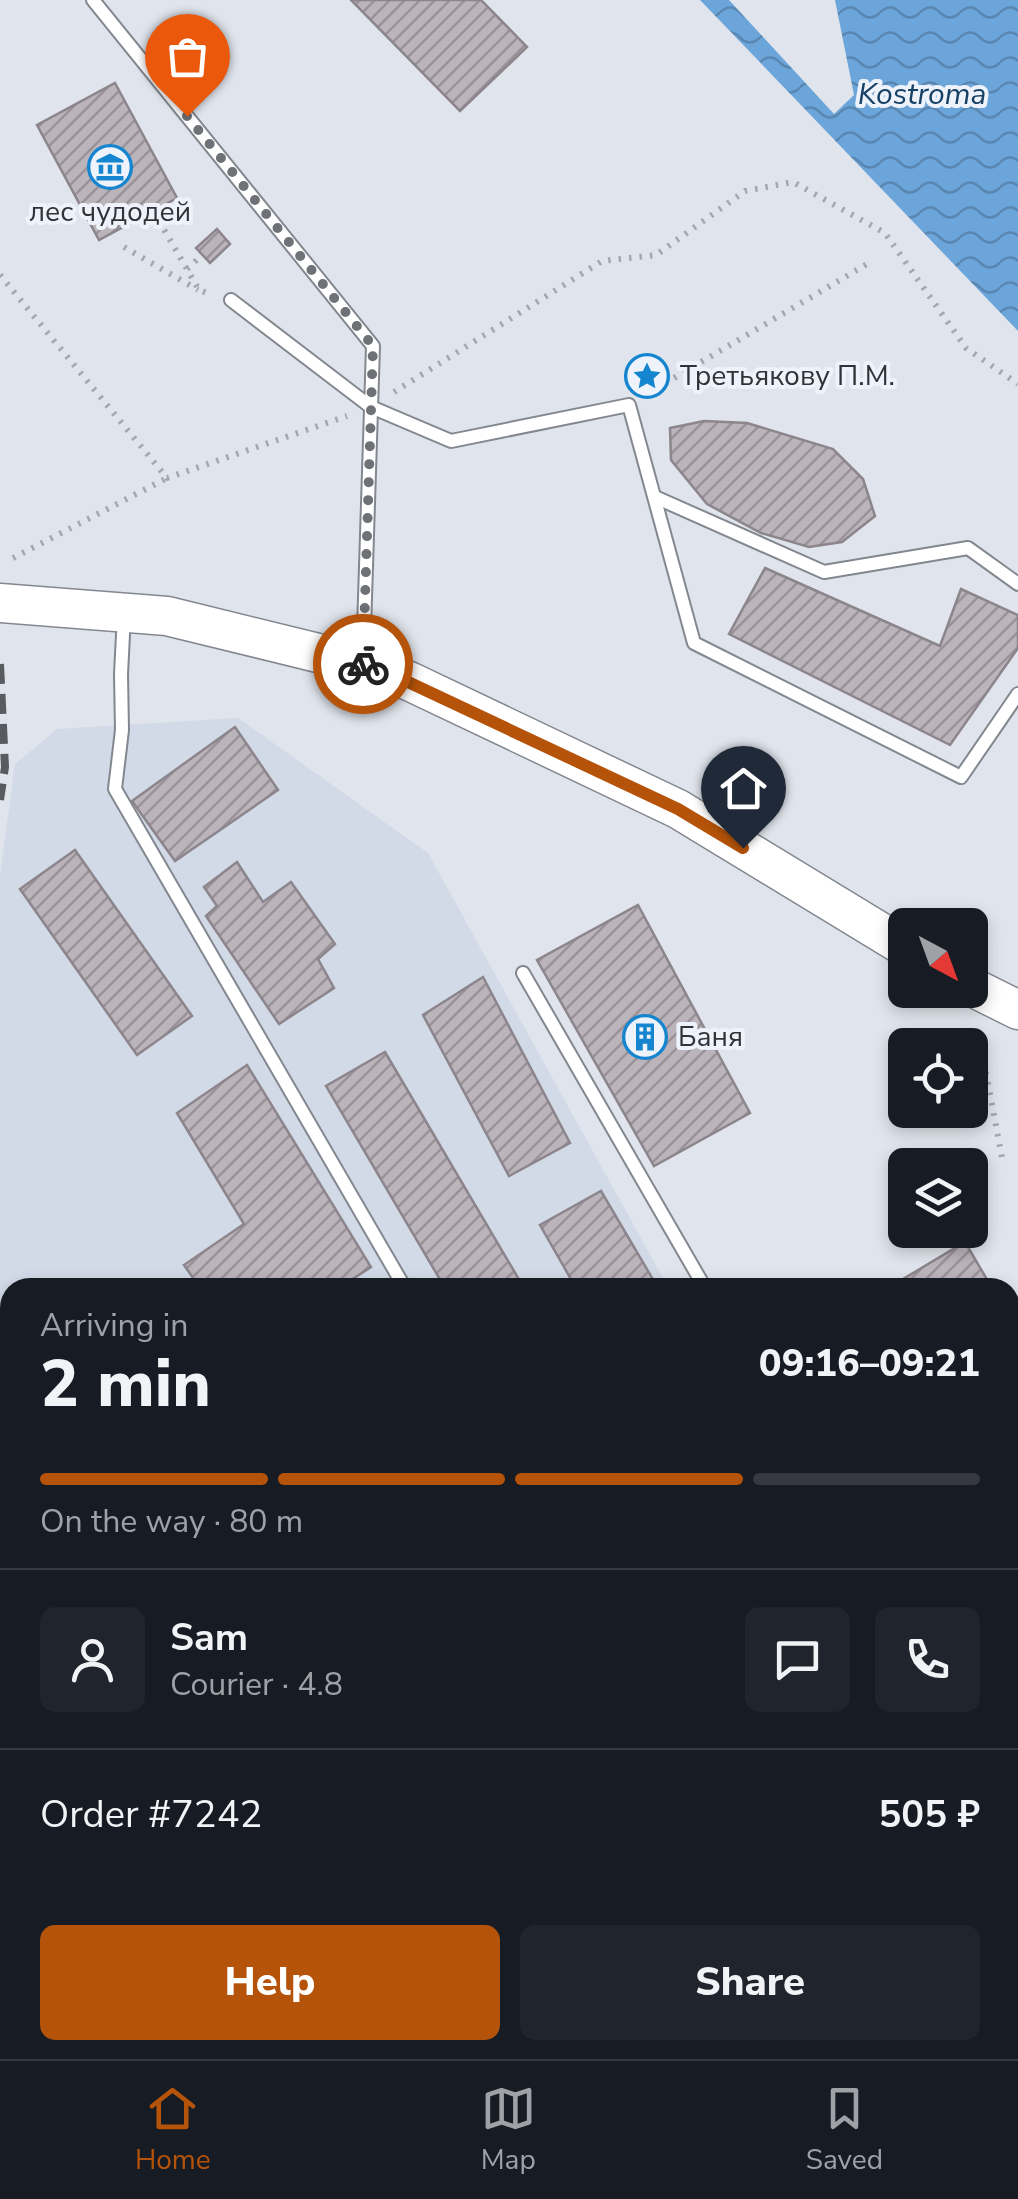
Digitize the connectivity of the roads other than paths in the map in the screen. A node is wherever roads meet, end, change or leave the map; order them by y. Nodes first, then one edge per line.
1 (94, 0) edge
2 (231, 300) road end
3 (371, 407) junction
4 (655, 497) junction
5 (1018, 584) edge
6 (0, 603) edge
7 (124, 612) junction
8 (362, 664) junction
9 (1018, 694) edge
10 (888, 937) edge
11 (523, 973) dead end
12 (988, 995) edge
13 (1018, 1010) edge
14 (399, 1278) edge
15 (699, 1278) edge

1 - 3 lane
2 - 3 lane
3 - 4 lane
3 - 8 lane
4 - 5 lane
4 - 9 lane
6 - 7 main road
7 - 8 main road
7 - 14 lane
8 - 10 main road
11 - 15 lane
12 - 13 main road

